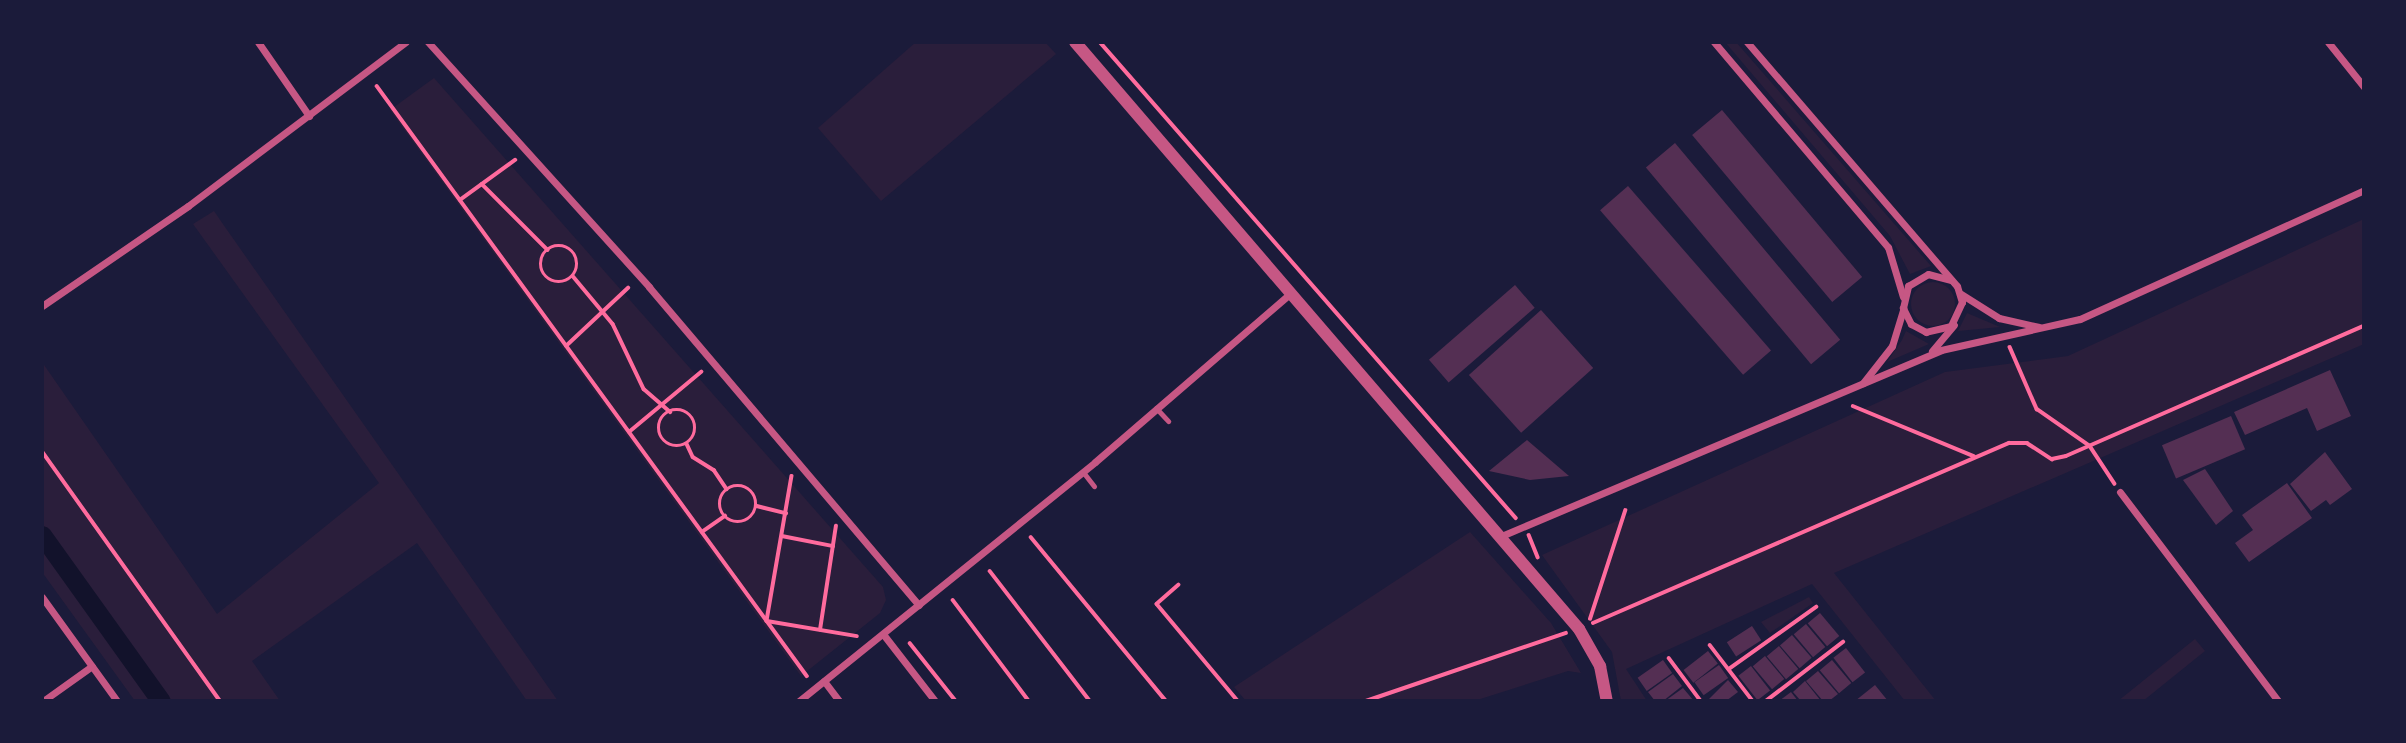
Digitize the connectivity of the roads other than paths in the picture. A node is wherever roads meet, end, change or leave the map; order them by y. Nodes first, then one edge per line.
1 (258, 42) edge
2 (406, 42) edge
3 (428, 42) edge
4 (1075, 42) edge
5 (1714, 42) edge
6 (1748, 42) edge
7 (2328, 42) edge
8 (2364, 87) edge
9 (309, 116) junction
10 (2364, 190) edge
11 (1951, 279) junction
12 (1291, 293) junction
13 (1961, 293) junction
14 (1903, 305) junction
15 (42, 306) edge
16 (1957, 319) junction
17 (2043, 328) junction
18 (1926, 332) junction
19 (1945, 339) junction
20 (1965, 342) junction
21 (1927, 356) junction
22 (1860, 386) junction
23 (1156, 408) junction
24 (1168, 421) dead end
25 (1083, 472) junction
26 (1094, 486) dead end
27 (2120, 492) road end
28 (1499, 537) junction
29 (42, 598) edge
30 (919, 605) junction
31 (883, 634) junction
32 (92, 666) junction
33 (824, 681) junction
34 (43, 701) edge
35 (117, 701) edge
36 (799, 701) edge
37 (839, 701) edge
38 (935, 701) edge
39 (1607, 701) edge
40 (2278, 701) edge

1 - 9 street
2 - 9 street
3 - 30 street
4 - 12 street
5 - 14 street
6 - 11 street
7 - 8 street
9 - 15 street
10 - 17 street
11 - 13 street
11 - 14 street
12 - 23 street
12 - 28 street
13 - 16 street
13 - 17 street
14 - 18 street
14 - 22 street
16 - 18 street
16 - 19 street
17 - 20 street
18 - 19 street
19 - 20 street
19 - 21 street
20 - 21 street
21 - 22 street
22 - 28 street
23 - 24 lane
23 - 25 street
25 - 26 lane
25 - 30 street
27 - 40 street
28 - 39 street
29 - 32 street
30 - 31 street
31 - 33 street
31 - 38 street
32 - 34 street
32 - 35 street
33 - 36 street
33 - 37 street

